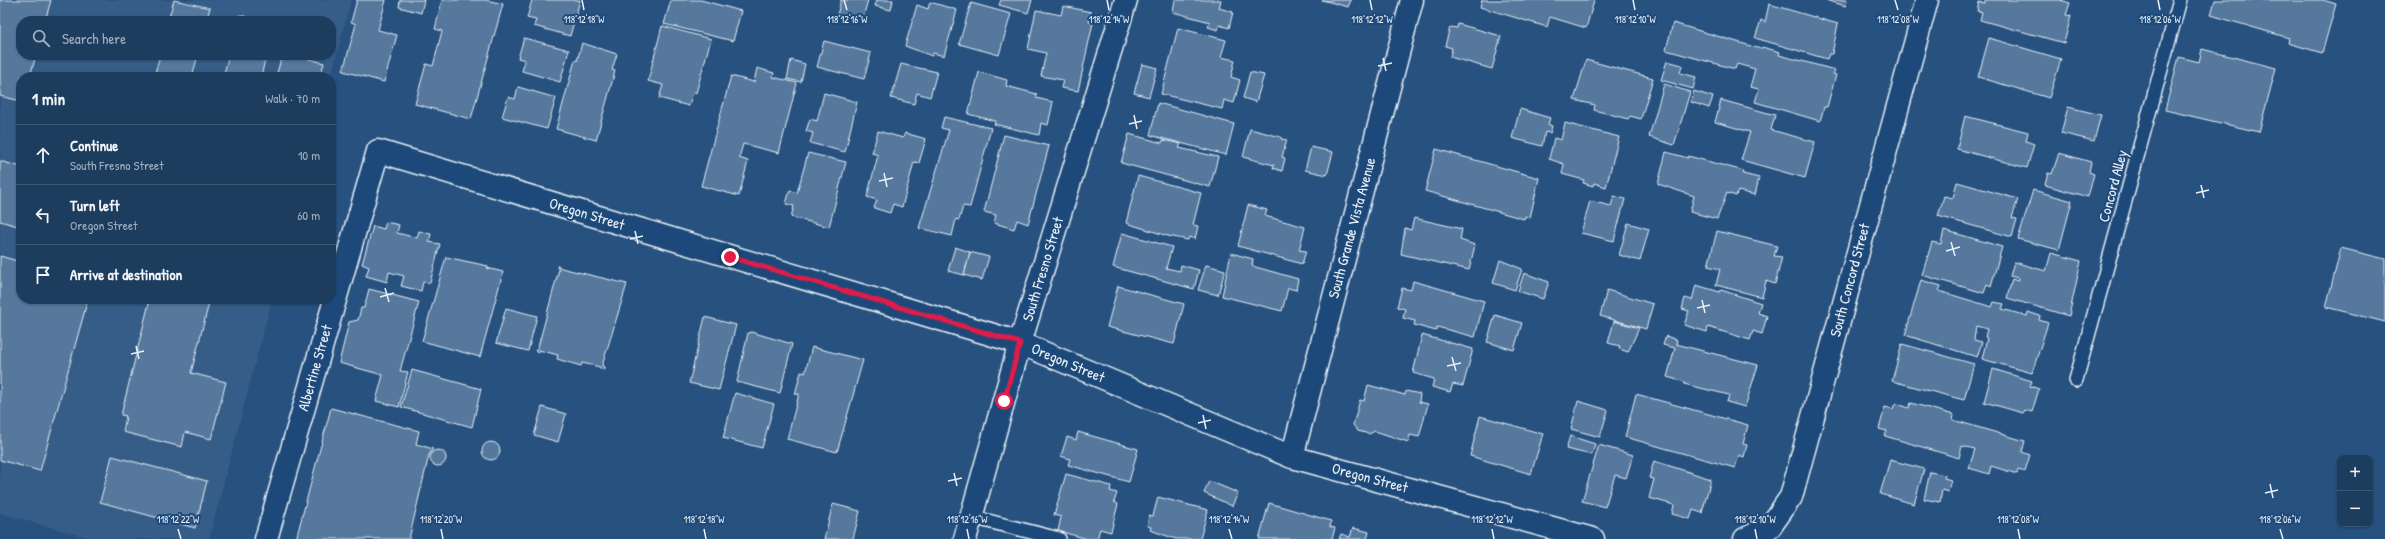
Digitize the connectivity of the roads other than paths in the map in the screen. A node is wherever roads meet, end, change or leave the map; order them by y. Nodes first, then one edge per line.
1 (1126, 0) edge
2 (1412, 0) edge
3 (1927, 0) edge
4 (2180, 0) edge
5 (378, 152) joint
6 (336, 297) edge
7 (334, 304) edge
8 (1020, 343) junction
9 (2076, 380) dead end
10 (1292, 457) junction
11 (972, 517) junction
12 (266, 539) edge
13 (965, 539) edge
14 (1059, 539) edge
15 (1593, 539) edge
16 (1745, 539) edge

1 - 8 street, South Fresno Street
2 - 10 street, South Grande Vista Avenue
3 - 16 street, South Concord Street
4 - 9 lane, Concord Alley
5 - 6 street, Albertine Street
5 - 8 street, Oregon Street
7 - 12 street, Albertine Street
8 - 10 street, Oregon Street
8 - 11 street, South Fresno Street
10 - 15 street, Oregon Street
11 - 13 street, South Fresno Street
11 - 14 lane

